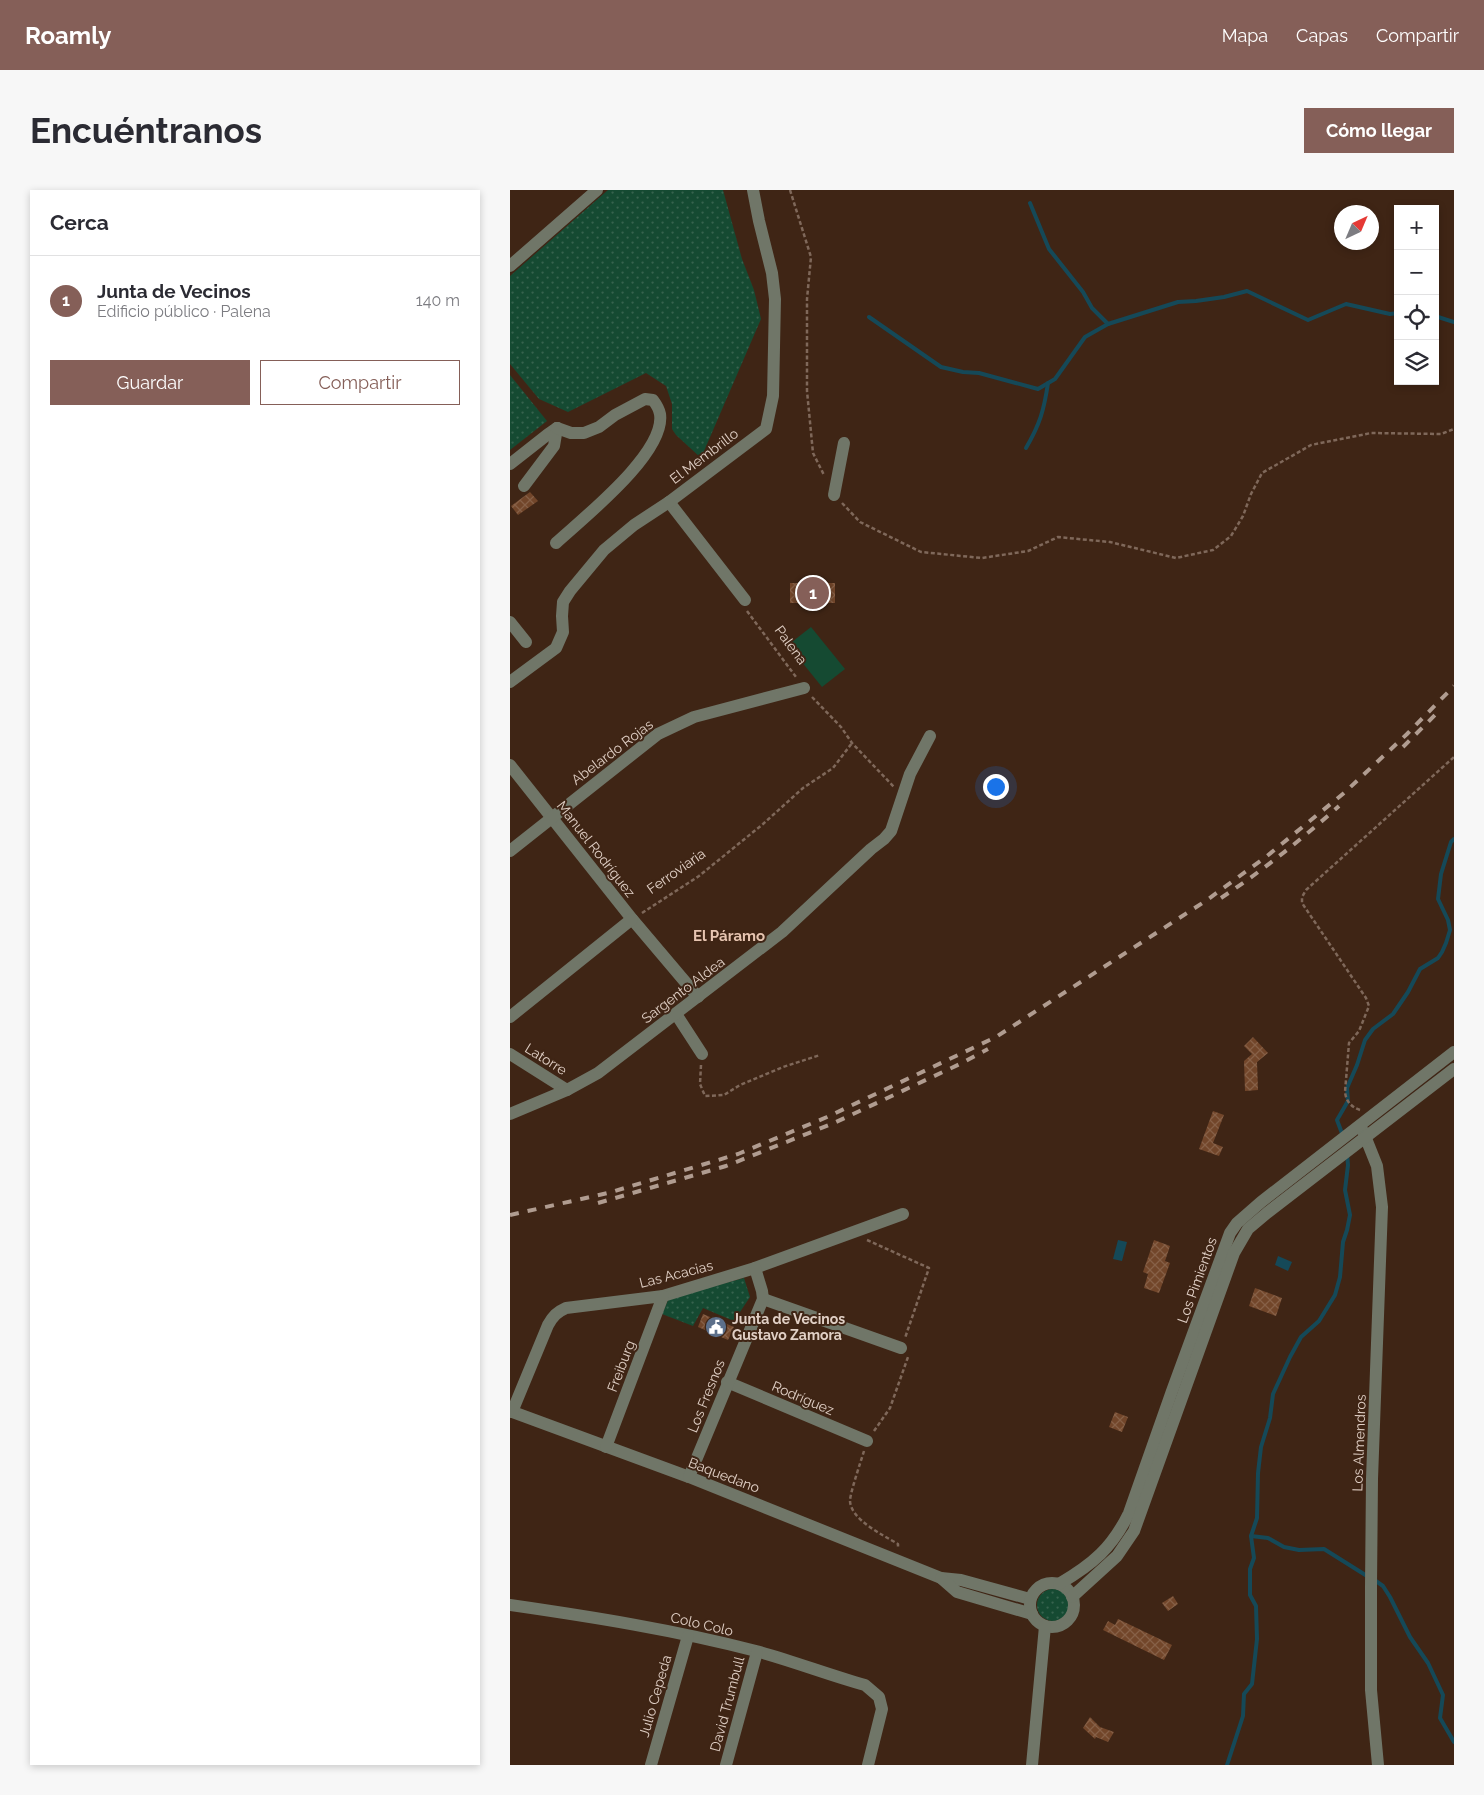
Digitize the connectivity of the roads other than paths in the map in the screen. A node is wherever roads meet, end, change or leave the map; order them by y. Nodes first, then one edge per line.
1 (597, 190) edge
2 (753, 190) edge
3 (510, 266) edge
4 (557, 428) junction
5 (844, 443) dead end
6 (510, 464) edge
7 (524, 486) dead end
8 (834, 495) road end
9 (669, 502) junction
10 (556, 544) dead end
11 (745, 600) road end
12 (510, 622) edge
13 (526, 642) dead end
14 (510, 682) edge
15 (804, 688) road end
16 (930, 736) dead end
17 (510, 765) edge
18 (552, 817) junction
19 (510, 851) edge
20 (632, 919) junction
21 (698, 997) junction
22 (676, 1014) junction
23 (510, 1018) edge
24 (1454, 1052) edge
25 (510, 1054) edge
26 (702, 1054) road end
27 (1454, 1069) edge
28 (567, 1090) junction
29 (510, 1114) edge
30 (1360, 1125) junction
31 (1366, 1137) junction
32 (903, 1214) dead end
33 (755, 1268) junction
34 (664, 1296) junction
35 (762, 1299) junction
36 (901, 1348) road end
37 (728, 1382) junction
38 (511, 1411) edge
39 (867, 1441) road end
40 (606, 1447) junction
41 (689, 1477) junction
42 (941, 1578) junction
43 (1059, 1584) junction
44 (1072, 1596) junction
45 (1030, 1599) junction
46 (510, 1605) edge
47 (1032, 1614) junction
48 (1045, 1626) junction
49 (688, 1636) junction
50 (757, 1652) junction
51 (651, 1765) edge
52 (726, 1765) edge
53 (868, 1765) edge
54 (1032, 1765) edge
55 (1378, 1765) edge

1 - 3 street
2 - 9 street, El Membrillo
4 - 6 street
4 - 7 street
4 - 10 street
5 - 8 street
9 - 11 street
9 - 14 street, El Membrillo
12 - 13 street
15 - 18 street, Abelardo Rojas
16 - 21 street, Sargento Aldea
17 - 18 street, Manuel Rodríguez
18 - 19 street, Abelardo Rojas
18 - 20 street, Manuel Rodríguez
20 - 21 street, Manuel Rodríguez
20 - 23 street
21 - 22 street, Sargento Aldea
22 - 26 street
22 - 28 street, Sargento Aldea
24 - 30 street, Los Pimientos
25 - 28 street, Latorre
27 - 31 street, Los Pimientos
28 - 29 street, Sargento Aldea
30 - 31 street, Los Almendros
30 - 43 street, Los Pimientos
31 - 44 street, Los Pimientos
31 - 55 street, Los Almendros
32 - 33 street, Las Acacias
33 - 34 street, Las Acacias
33 - 35 street
34 - 38 street, Las Acacias
34 - 40 street, Freiburg
35 - 36 street
35 - 37 street, Los Fresnos
37 - 39 street, Rodríguez
37 - 41 street, Los Fresnos
38 - 40 street, Baquedano
40 - 41 street, Baquedano
41 - 42 street, Baquedano
42 - 45 street
42 - 47 street
43 - 44 street
43 - 45 street
44 - 48 street
45 - 47 street
46 - 49 street, Colo Colo
47 - 48 street
48 - 54 street
49 - 50 street, Colo Colo
49 - 51 street, Julio Cepeda
50 - 52 street, David Trumbull
50 - 53 street, Colo Colo

